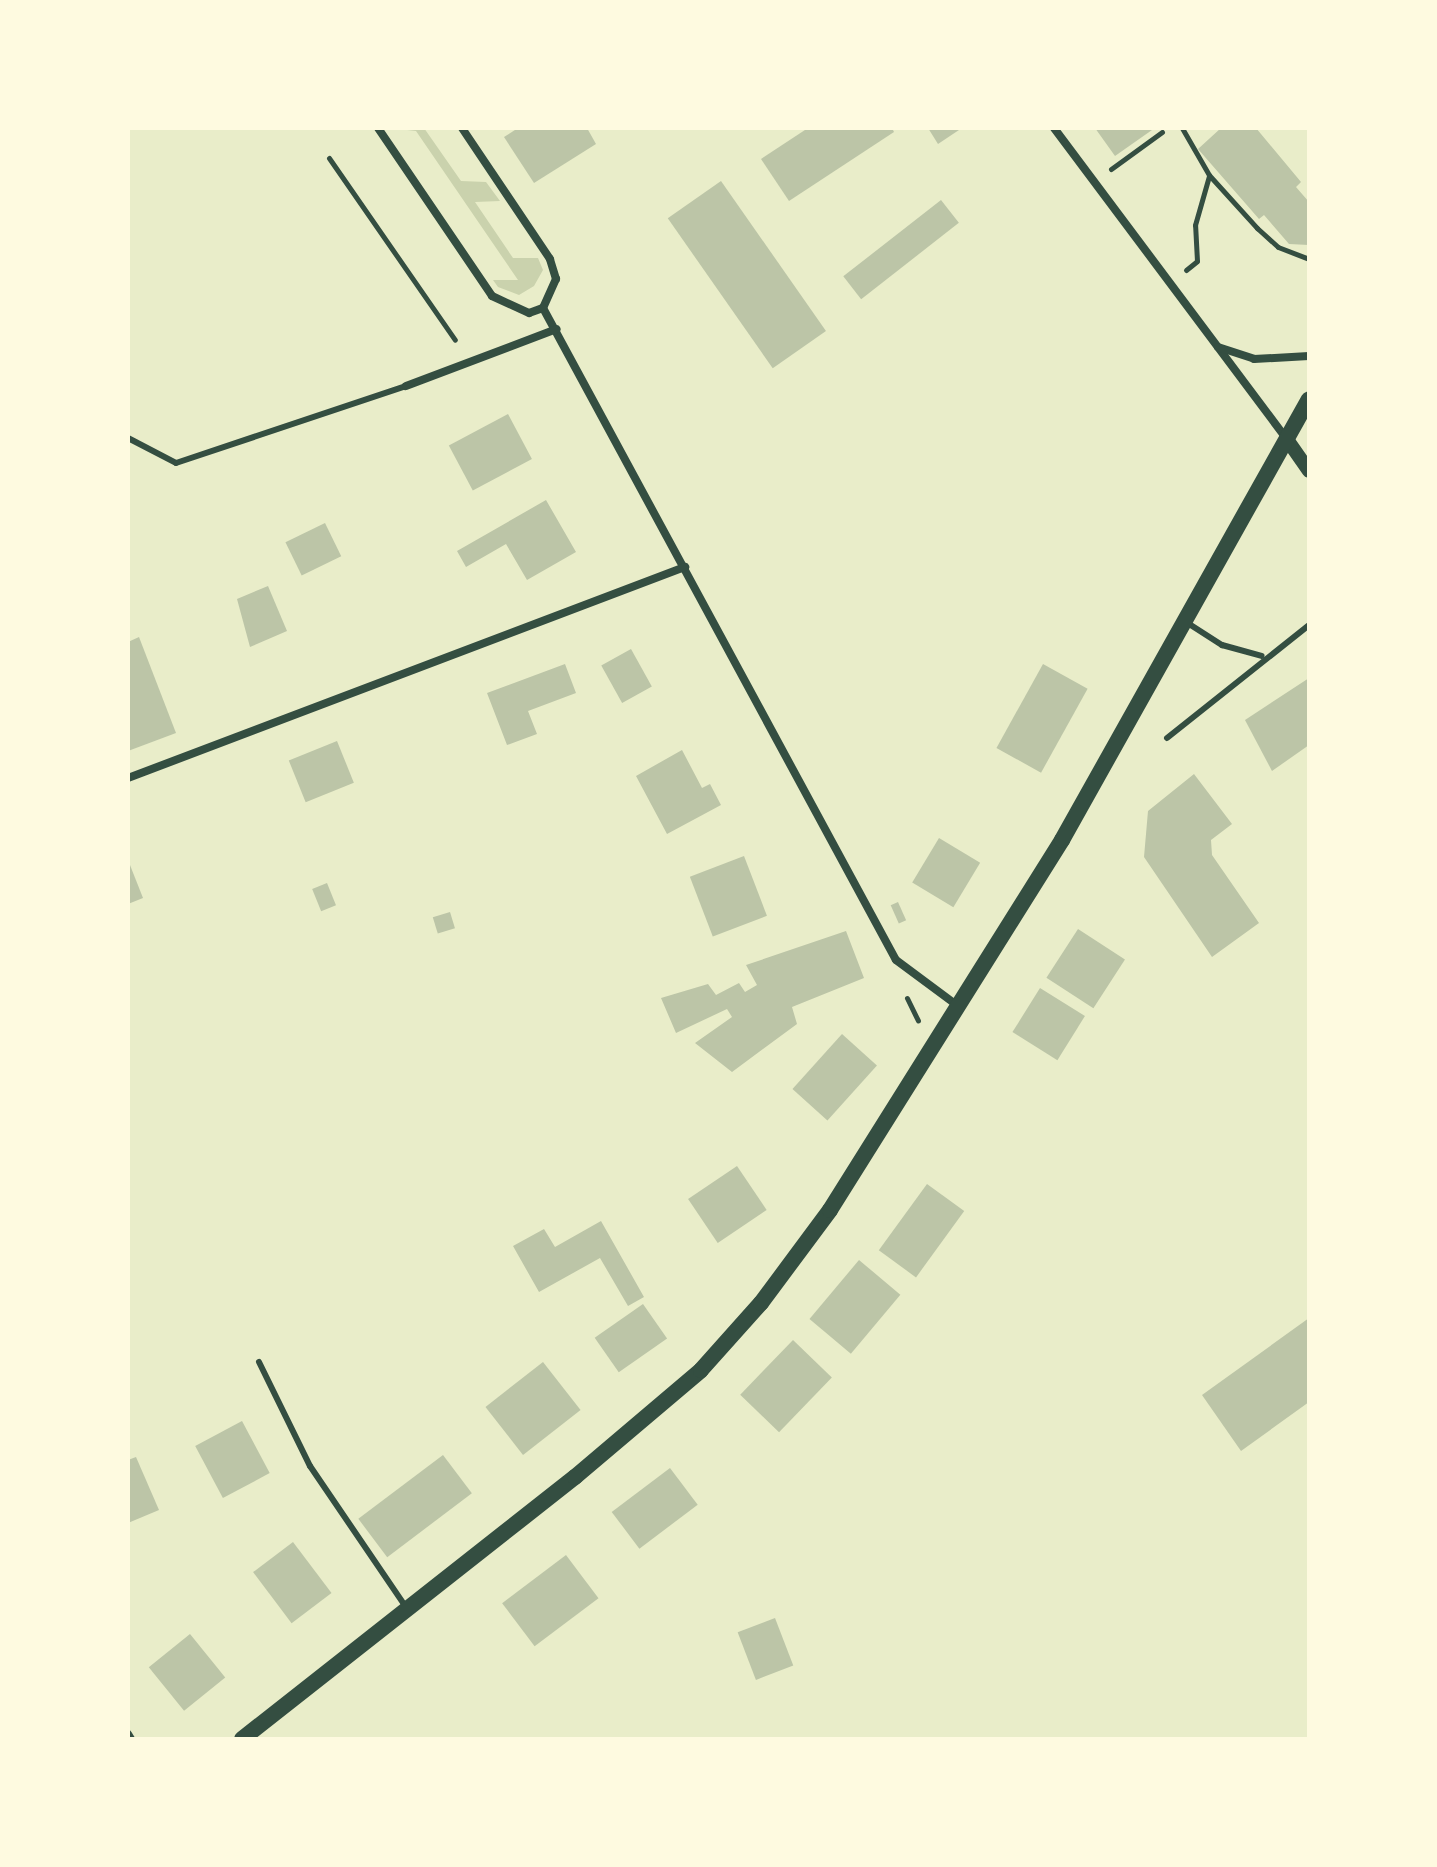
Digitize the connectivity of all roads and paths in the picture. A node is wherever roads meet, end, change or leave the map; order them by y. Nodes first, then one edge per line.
1 (378, 128) edge
2 (462, 128) edge
3 (1054, 128) edge
4 (1182, 128) edge
5 (1162, 129) edge
6 (329, 158) dead end
7 (1209, 175) junction
8 (1093, 183) junction
9 (1309, 259) edge
10 (1197, 261) dead end
11 (543, 308) junction
12 (557, 329) junction
13 (455, 340) dead end
14 (1217, 347) junction
15 (1309, 356) edge
16 (406, 386) joint
17 (1309, 399) edge
18 (128, 438) edge
19 (1286, 438) junction
20 (1309, 471) edge
21 (685, 567) junction
22 (1186, 622) junction
23 (1309, 625) edge
24 (1262, 656) junction
25 (1167, 738) dead end
26 (128, 778) edge
27 (958, 1006) junction
28 (259, 1362) dead end
29 (408, 1610) junction
30 (242, 1739) edge

1 - 11 street
2 - 11 street
3 - 8 street
4 - 7 path
5 - 8 path
6 - 13 path
7 - 9 path
7 - 10 path
8 - 14 street
11 - 12 street
12 - 16 street
12 - 21 street
14 - 15 street
14 - 19 street
16 - 18 lane
17 - 19 main road
19 - 20 street
19 - 22 main road
21 - 26 street
21 - 27 street
22 - 24 lane
22 - 27 main road
23 - 24 lane
24 - 25 lane
27 - 29 main road
28 - 29 lane
29 - 30 main road

